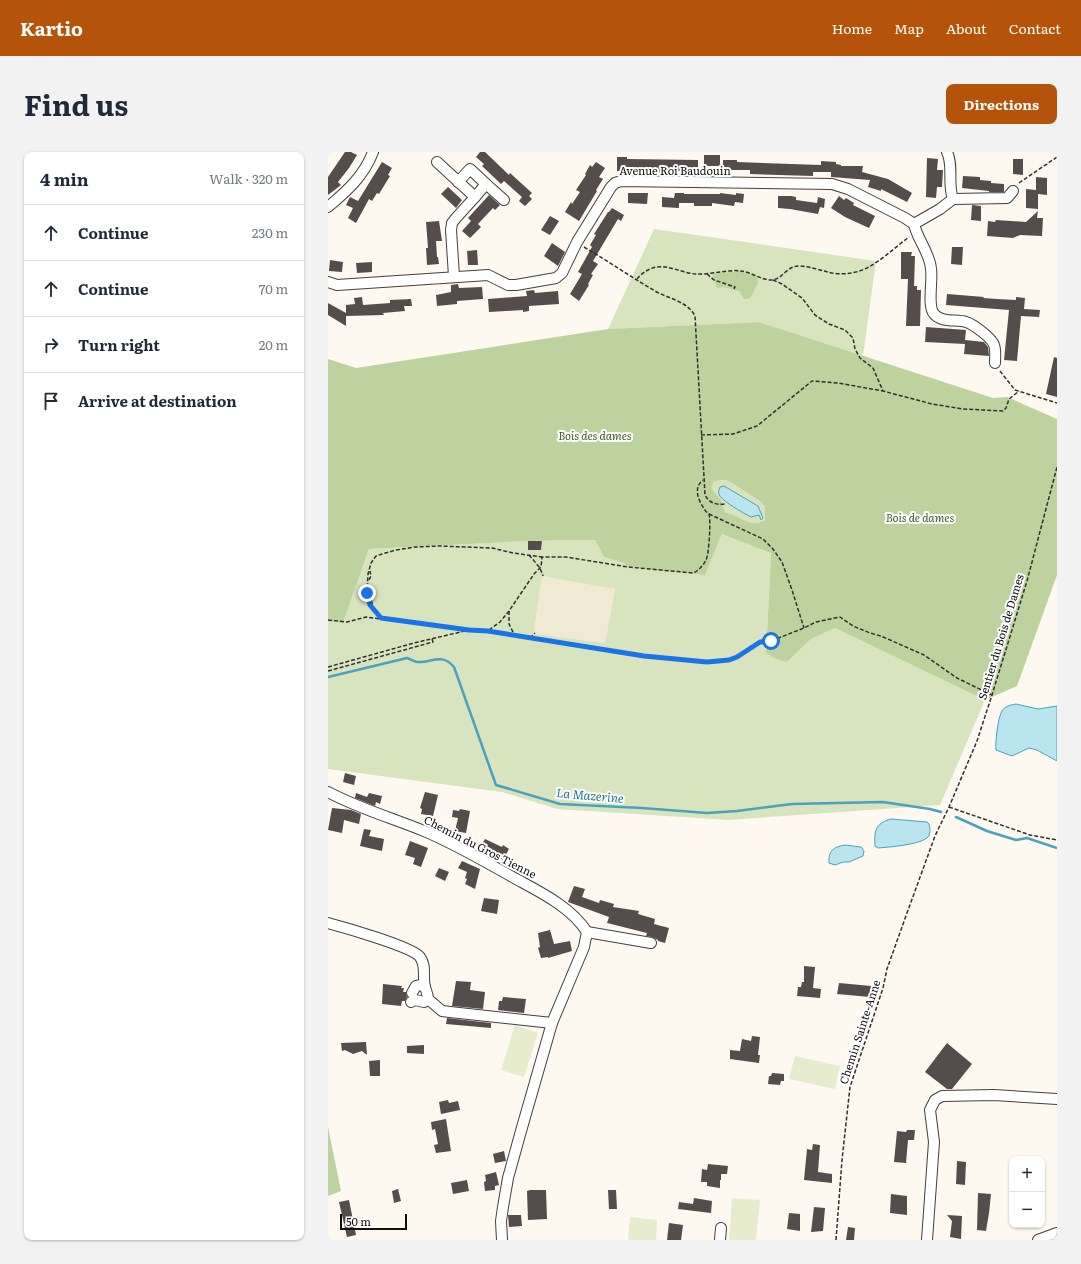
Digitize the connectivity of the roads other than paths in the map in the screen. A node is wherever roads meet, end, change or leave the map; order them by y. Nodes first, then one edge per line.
1 (373, 152) edge
2 (956, 152) edge
3 (949, 157) edge
4 (437, 162) dead end
5 (458, 182) junction
6 (486, 184) junction
7 (1013, 192) road end
8 (475, 198) junction
9 (953, 199) junction
10 (504, 200) dead end
11 (328, 207) edge
12 (915, 228) junction
13 (454, 276) junction
14 (328, 282) edge
15 (994, 363) road end
16 (328, 792) edge
17 (328, 923) edge
18 (587, 932) junction
19 (651, 944) dead end
20 (425, 987) junction
21 (428, 999) junction
22 (552, 1023) junction
23 (1057, 1099) edge
24 (721, 1228) dead end
25 (1057, 1233) edge
26 (502, 1240) edge
27 (720, 1240) edge
28 (927, 1240) edge
29 (1038, 1240) edge

1 - 11 street
2 - 3 street
3 - 9 street
4 - 5 street
5 - 6 street
5 - 8 street
6 - 8 street
6 - 10 street
7 - 9 street
8 - 13 street
9 - 12 street
12 - 13 street, Avenue Roi Baudouin
12 - 15 street
13 - 14 street, Avenue Roi Baudouin
16 - 18 street, Chemin du Gros Tienne
17 - 20 street
18 - 19 street
18 - 22 street
20 - 21 street
20 - 21 street
21 - 22 street
22 - 26 street
23 - 28 street
24 - 27 street
25 - 29 street

